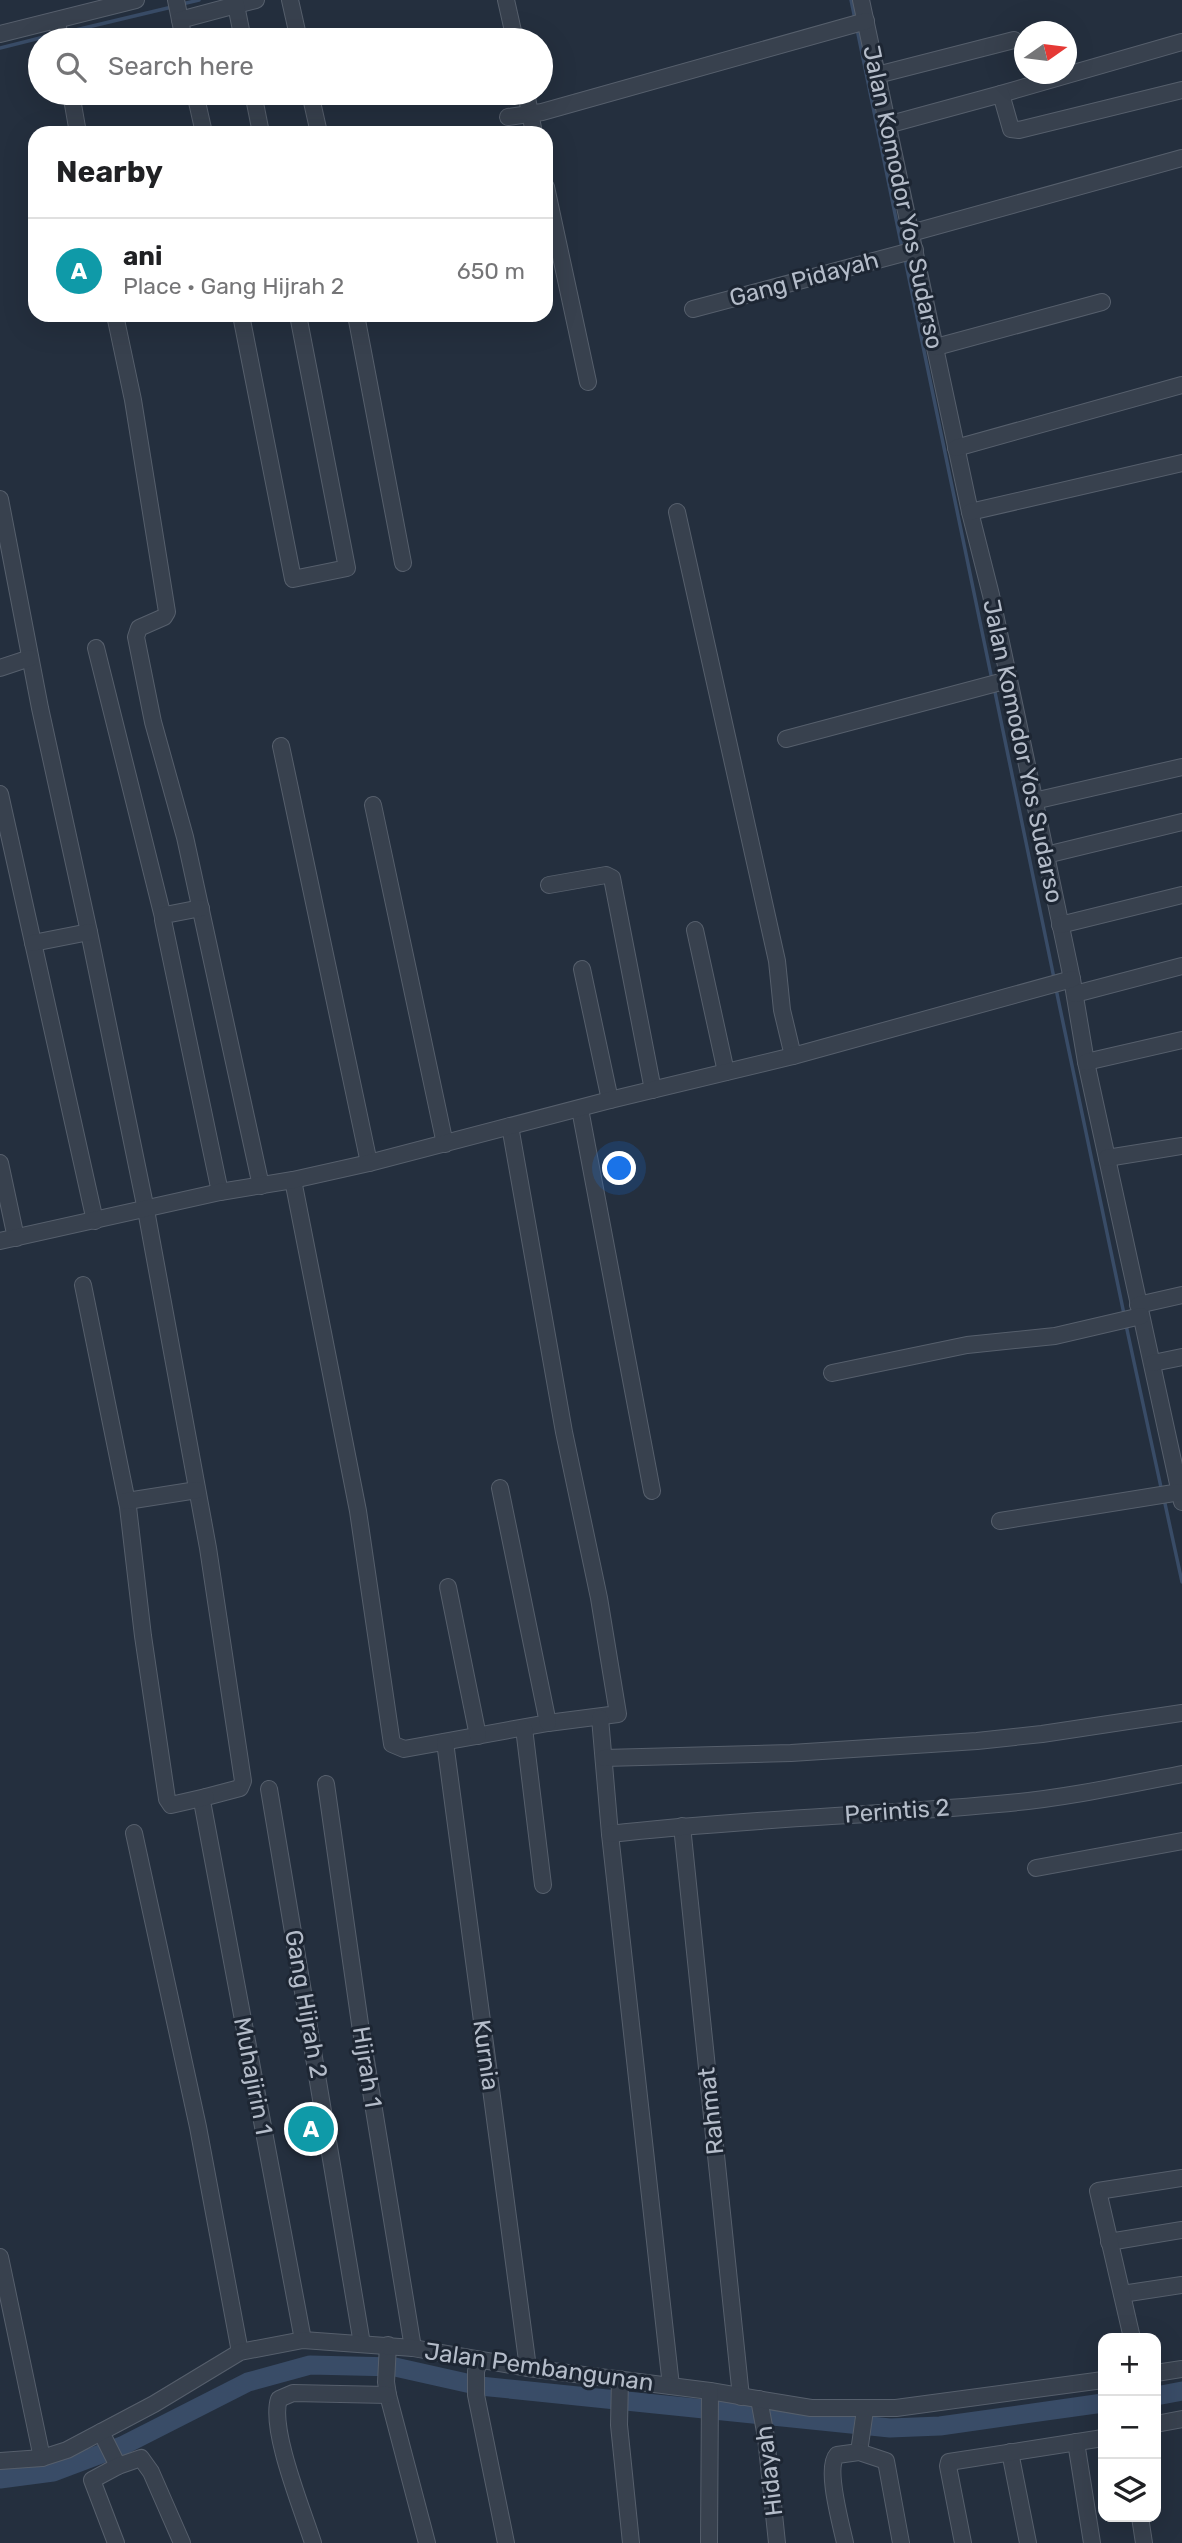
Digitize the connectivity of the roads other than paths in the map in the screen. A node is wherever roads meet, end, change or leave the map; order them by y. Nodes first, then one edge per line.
1 (136, 0) edge
2 (256, 0) edge
3 (290, 0) edge
4 (506, 0) edge
5 (861, 0) edge
6 (236, 5) junction
7 (82, 7) edge
8 (178, 11) edge
9 (859, 23) junction
10 (60, 28) edge
11 (241, 28) edge
12 (296, 28) edge
13 (512, 28) edge
14 (28, 32) edge
15 (0, 34) edge
16 (1014, 40) dead end
17 (1182, 42) edge
18 (877, 75) junction
19 (1182, 89) edge
20 (1001, 94) junction
21 (73, 105) edge
22 (198, 105) edge
23 (255, 105) edge
24 (313, 105) edge
25 (528, 105) edge
26 (530, 114) junction
27 (508, 117) dead end
28 (887, 125) junction
29 (77, 126) edge
30 (202, 126) edge
31 (260, 126) edge
32 (317, 126) edge
33 (533, 126) edge
34 (1182, 158) edge
35 (553, 220) edge
36 (911, 233) junction
37 (911, 251) junction
38 (1102, 302) dead end
39 (693, 309) dead end
40 (116, 322) edge
41 (243, 322) edge
42 (299, 322) edge
43 (357, 322) edge
44 (936, 347) junction
45 (588, 382) dead end
46 (1182, 386) edge
47 (956, 448) junction
48 (1182, 463) edge
49 (0, 499) edge
50 (677, 512) dead end
51 (970, 512) junction
52 (403, 563) dead end
53 (96, 648) dead end
54 (30, 658) junction
55 (0, 668) edge
56 (1008, 680) junction
57 (786, 738) dead end
58 (281, 746) dead end
59 (1182, 767) edge
60 (0, 794) edge
61 (1034, 801) junction
62 (373, 805) dead end
63 (1182, 822) edge
64 (1046, 855) junction
65 (550, 885) dead end
66 (1182, 895) edge
67 (201, 908) junction
68 (163, 916) junction
69 (1060, 925) junction
70 (695, 930) dead end
71 (89, 932) junction
72 (33, 943) junction
73 (1182, 966) edge
74 (582, 969) dead end
75 (1070, 985) junction
76 (1182, 1040) edge
77 (793, 1056) junction
78 (1086, 1062) junction
79 (726, 1072) junction
80 (653, 1090) junction
81 (610, 1100) junction
82 (580, 1109) junction
83 (510, 1126) junction
84 (445, 1144) junction
85 (1182, 1146) edge
86 (1107, 1158) junction
87 (0, 1163) edge
88 (369, 1163) junction
89 (293, 1180) junction
90 (261, 1186) junction
91 (220, 1192) junction
92 (146, 1210) junction
93 (95, 1221) junction
94 (8, 1239) edge
95 (83, 1285) dead end
96 (1182, 1295) edge
97 (1131, 1315) junction
98 (1182, 1357) edge
99 (1153, 1363) junction
100 (832, 1373) dead end
101 (500, 1488) dead end
102 (197, 1490) junction
103 (652, 1491) dead end
104 (1171, 1496) edge
105 (127, 1501) junction
106 (1000, 1521) dead end
107 (448, 1587) dead end
108 (1182, 1713) edge
109 (600, 1717) junction
110 (548, 1723) junction
111 (524, 1728) junction
112 (478, 1737) junction
113 (445, 1742) junction
114 (604, 1758) junction
115 (1182, 1774) edge
116 (326, 1784) dead end
117 (269, 1789) dead end
118 (205, 1804) junction
119 (682, 1826) junction
120 (134, 1833) dead end
121 (610, 1833) junction
122 (1182, 1841) edge
123 (1036, 1868) dead end
124 (542, 1885) dead end
125 (1182, 2178) edge
126 (1182, 2230) edge
127 (1109, 2242) junction
128 (0, 2256) edge
129 (1182, 2285) edge
130 (1122, 2294) junction
131 (1131, 2333) edge
132 (303, 2340) junction
133 (362, 2344) junction
134 (413, 2348) junction
135 (240, 2353) junction
136 (387, 2353) junction
137 (478, 2366) junction
138 (528, 2368) junction
139 (1182, 2369) edge
140 (1161, 2372) edge
141 (1098, 2381) edge
142 (620, 2385) junction
143 (671, 2386) junction
144 (387, 2388) junction
145 (711, 2396) junction
146 (741, 2397) junction
147 (760, 2404) junction
148 (864, 2415) junction
149 (1182, 2419) edge
150 (1161, 2423) edge
151 (103, 2436) junction
152 (1098, 2439) edge
153 (1076, 2442) junction
154 (860, 2447) junction
155 (1010, 2452) junction
156 (42, 2458) junction
157 (0, 2461) edge
158 (116, 2462) junction
159 (1141, 2522) edge
160 (116, 2543) edge
161 (182, 2543) edge
162 (313, 2543) edge
163 (427, 2543) edge
164 (506, 2543) edge
165 (631, 2543) edge
166 (709, 2543) edge
167 (777, 2543) edge
168 (845, 2543) edge
169 (901, 2543) edge
170 (962, 2543) edge
171 (1028, 2543) edge
172 (1092, 2543) edge
173 (1144, 2543) edge

1 - 7 street
2 - 6 street
3 - 12 street
4 - 13 street
5 - 9 street, Jalan Komodor Yos Sudarso
6 - 8 street
6 - 11 street
7 - 10 street
9 - 18 street, Jalan Komodor Yos Sudarso
9 - 26 street
14 - 15 street
16 - 18 street
17 - 20 street
18 - 28 street, Jalan Komodor Yos Sudarso
19 - 20 street
20 - 28 street
21 - 29 street
22 - 30 street
23 - 31 street
24 - 32 street
25 - 26 street
26 - 27 street
26 - 33 street
28 - 36 street, Jalan Komodor Yos Sudarso
34 - 36 street
35 - 45 street
36 - 37 street, Jalan Komodor Yos Sudarso
37 - 39 street, Gang Pidayah
37 - 44 street, Jalan Komodor Yos Sudarso
38 - 44 street
40 - 67 street
41 - 42 street
43 - 52 street
44 - 47 street, Jalan Komodor Yos Sudarso
46 - 47 street
47 - 51 street, Jalan Komodor Yos Sudarso
48 - 51 street
49 - 54 street
50 - 77 street
51 - 56 street, Jalan Komodor Yos Sudarso
53 - 68 street
54 - 55 street
54 - 71 street
56 - 57 street
56 - 61 street, Jalan Komodor Yos Sudarso
58 - 88 street
59 - 61 street
60 - 72 street
61 - 64 street, Jalan Komodor Yos Sudarso
62 - 84 street
63 - 64 street
64 - 69 street, Jalan Komodor Yos Sudarso
65 - 80 street
66 - 69 street
67 - 68 street
67 - 90 street
68 - 91 street
69 - 75 street, Jalan Komodor Yos Sudarso
70 - 79 street
71 - 72 street
71 - 92 street
72 - 93 street
73 - 75 street
74 - 81 street
75 - 77 street
75 - 78 street, Jalan Komodor Yos Sudarso
76 - 78 street
77 - 79 street
78 - 86 street, Jalan Komodor Yos Sudarso
79 - 80 street
80 - 81 street
81 - 82 street
82 - 83 street
82 - 103 street
83 - 84 street
83 - 109 street
84 - 88 street
85 - 86 street
86 - 97 street, Jalan Komodor Yos Sudarso
87 - 94 street
88 - 89 street
89 - 90 street
89 - 113 street
90 - 91 street
91 - 92 street
92 - 93 street
92 - 102 street
93 - 94 street
95 - 105 street
96 - 97 street
97 - 99 street, Jalan Komodor Yos Sudarso
97 - 100 street
98 - 99 street
99 - 104 street, Jalan Komodor Yos Sudarso
101 - 110 street
102 - 105 street
102 - 118 street
104 - 106 street
105 - 118 street
107 - 112 street
108 - 114 street
109 - 110 street
109 - 114 street
110 - 111 street
111 - 112 street
111 - 124 street
112 - 113 street
113 - 138 street, Kurnia
114 - 121 street
115 - 119 street, Perintis 2
116 - 134 street, Hijrah 1
117 - 133 street, Gang Hijrah 2
118 - 132 street, Muhajirin 1
119 - 121 street, Perintis 2
119 - 146 street, Rahmat
120 - 135 street
121 - 143 street
122 - 123 street
125 - 127 street
126 - 127 street
127 - 130 street
128 - 156 street
129 - 130 street
130 - 131 street
132 - 133 street, Jalan Pembangunan
132 - 135 street, Jalan Pembangunan
133 - 136 street, Jalan Pembangunan
134 - 136 street, Jalan Pembangunan
134 - 137 street, Jalan Pembangunan
135 - 151 street, Jalan Pembangunan
136 - 144 street
137 - 138 street, Jalan Pembangunan
137 - 164 street
138 - 142 street, Jalan Pembangunan
139 - 140 street
141 - 148 street, Jalan Pembangunan
142 - 143 street, Jalan Pembangunan
142 - 165 street
143 - 145 street, Jalan Pembangunan
144 - 162 street
144 - 163 street
145 - 146 street, Jalan Pembangunan
145 - 166 street
146 - 147 street, Jalan Pembangunan
147 - 148 street, Jalan Pembangunan
147 - 167 street, Hidayah
148 - 154 street
149 - 150 street
151 - 156 street, Jalan Pembangunan
151 - 158 street
152 - 153 street
153 - 155 street
153 - 172 street
154 - 168 street
154 - 169 street
155 - 170 street
155 - 171 street
156 - 157 street, Jalan Pembangunan
158 - 160 street
158 - 161 street
159 - 173 street

